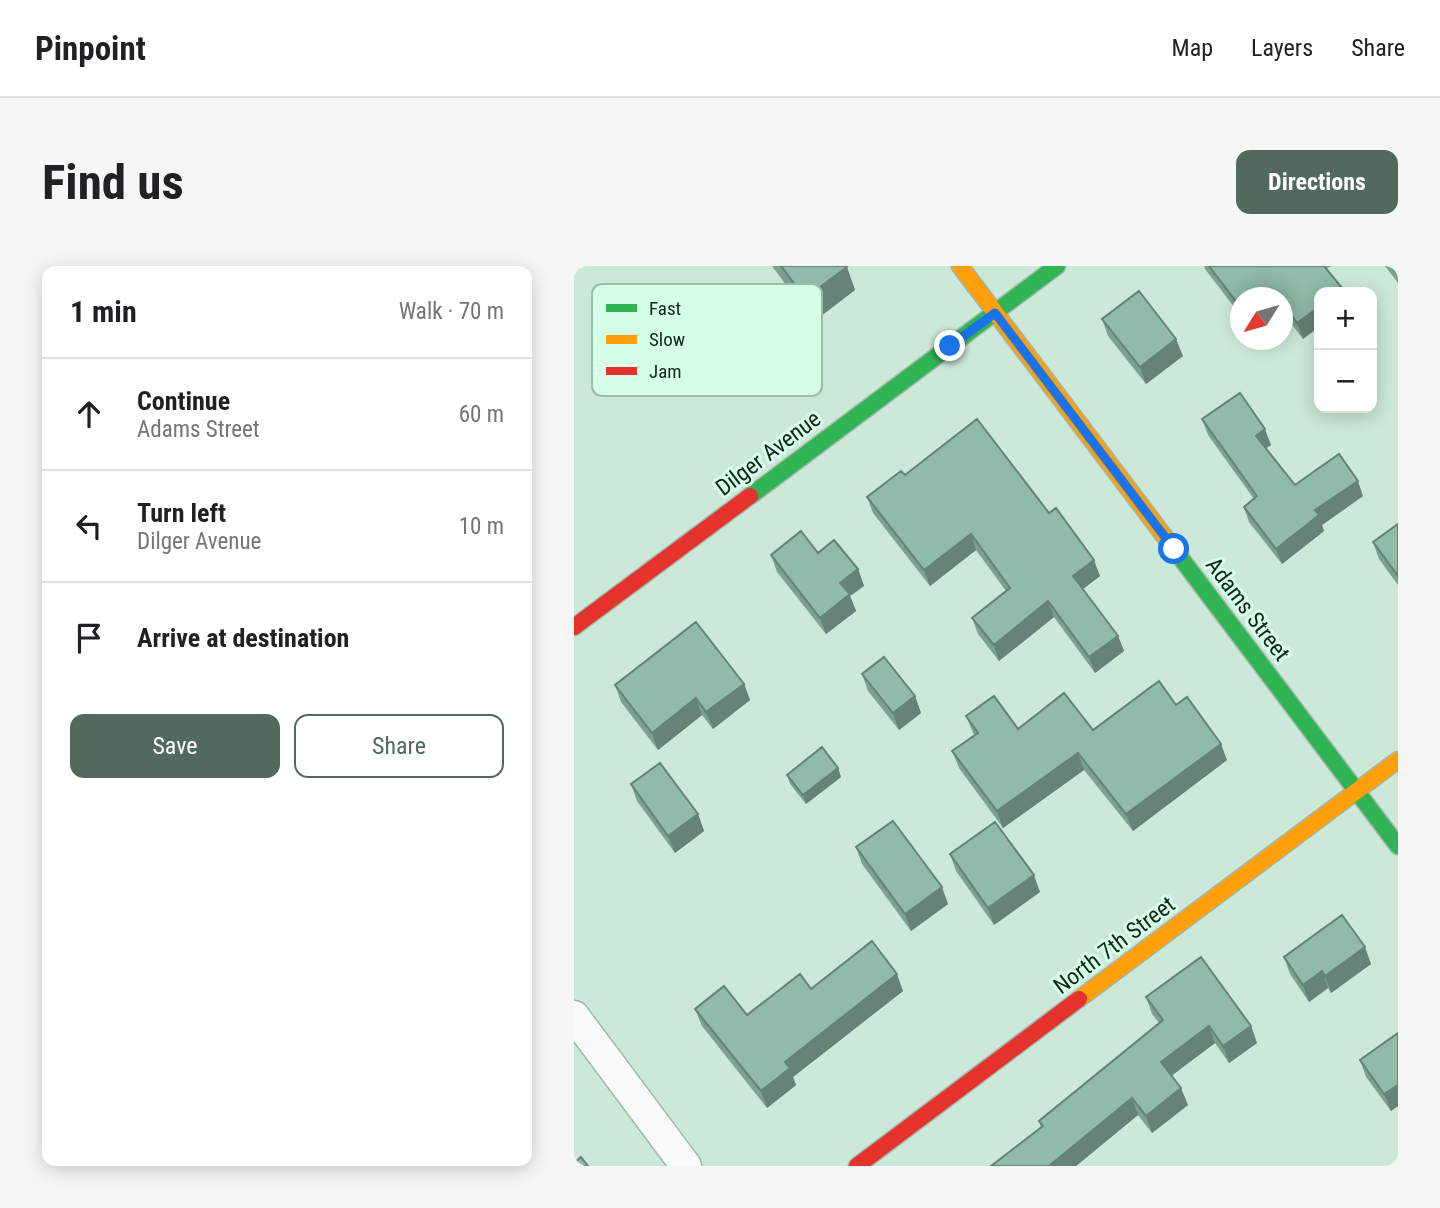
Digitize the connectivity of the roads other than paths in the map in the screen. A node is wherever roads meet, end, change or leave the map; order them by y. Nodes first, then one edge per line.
1 (960, 266) edge
2 (1057, 266) edge
3 (995, 313) junction
4 (574, 627) edge
5 (1398, 760) edge
6 (1357, 790) junction
7 (1398, 846) edge
8 (574, 1016) edge
9 (687, 1166) edge
10 (857, 1166) edge

1 - 3 street, Adams Street
2 - 3 street, Dilger Avenue
3 - 4 street, Dilger Avenue
3 - 6 street, Adams Street
5 - 6 street, North 7th Street
6 - 7 street, Adams Street
6 - 10 street, North 7th Street
8 - 9 street

